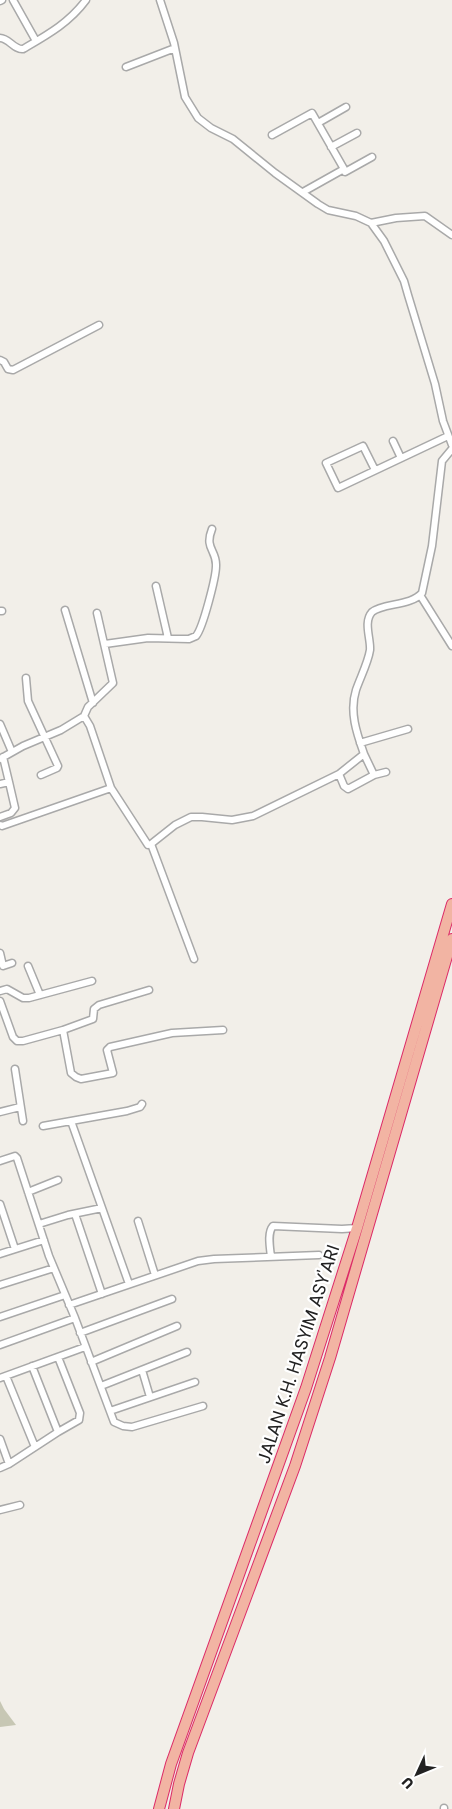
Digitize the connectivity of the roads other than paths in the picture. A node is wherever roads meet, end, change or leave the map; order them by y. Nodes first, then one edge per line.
1 (13, 0) edge
2 (86, 0) edge
3 (160, 0) edge
4 (0, 38) edge
5 (36, 41) junction
6 (175, 48) junction
7 (126, 67) dead end
8 (346, 107) dead end
9 (318, 123) junction
10 (356, 133) dead end
11 (272, 135) dead end
12 (331, 147) junction
13 (372, 157) dead end
14 (344, 169) junction
15 (303, 192) junction
16 (371, 224) junction
17 (452, 235) edge
18 (98, 325) dead end
19 (0, 360) edge
20 (448, 436) junction
21 (392, 441) dead end
22 (452, 447) edge
23 (401, 458) junction
24 (375, 470) junction
25 (212, 529) dead end
26 (156, 586) dead end
27 (420, 595) junction
28 (66, 610) dead end
29 (97, 613) dead end
30 (168, 638) junction
31 (105, 644) junction
32 (452, 646) edge
33 (26, 678) dead end
34 (93, 703) junction
35 (84, 716) junction
36 (0, 724) edge
37 (408, 729) dead end
38 (44, 737) junction
39 (360, 743) junction
40 (12, 752) junction
41 (364, 754) junction
42 (1, 758) edge
43 (386, 772) dead end
44 (339, 774) junction
45 (41, 775) dead end
46 (374, 775) junction
47 (9, 782) junction
48 (0, 784) edge
49 (111, 788) junction
50 (0, 817) edge
51 (0, 825) edge
52 (151, 844) junction
53 (452, 904) edge
54 (452, 939) edge
55 (0, 953) edge
56 (194, 959) dead end
57 (12, 964) dead end
58 (28, 966) dead end
59 (92, 981) dead end
60 (149, 990) dead end
61 (0, 991) edge
62 (40, 995) junction
63 (0, 1001) edge
64 (63, 1030) junction
65 (223, 1030) dead end
66 (15, 1069) dead end
67 (142, 1104) dead end
68 (20, 1107) junction
69 (0, 1112) edge
70 (23, 1121) dead end
71 (71, 1121) junction
72 (43, 1126) dead end
73 (0, 1161) edge
74 (58, 1180) dead end
75 (28, 1192) junction
76 (0, 1204) edge
77 (102, 1208) junction
78 (75, 1214) junction
79 (138, 1221) dead end
80 (39, 1224) junction
81 (357, 1228) junction
82 (44, 1240) junction
83 (15, 1248) junction
84 (0, 1254) edge
85 (319, 1255) dead end
86 (271, 1257) junction
87 (54, 1268) junction
88 (155, 1275) junction
89 (128, 1284) junction
90 (0, 1285) edge
91 (102, 1294) junction
92 (65, 1295) junction
93 (172, 1299) dead end
94 (69, 1305) junction
95 (0, 1316) edge
96 (75, 1318) junction
97 (177, 1326) dead end
98 (80, 1332) junction
99 (0, 1345) edge
100 (85, 1347) junction
101 (188, 1352) dead end
102 (58, 1357) junction
103 (91, 1362) junction
104 (32, 1366) junction
105 (142, 1370) junction
106 (3, 1377) edge
107 (194, 1382) dead end
108 (101, 1386) junction
109 (150, 1397) junction
110 (203, 1406) dead end
111 (110, 1411) junction
112 (58, 1432) junction
113 (0, 1439) edge
114 (35, 1447) junction
115 (9, 1464) junction
116 (0, 1468) edge
117 (20, 1505) dead end
118 (0, 1510) edge
119 (159, 1809) edge
120 (174, 1809) edge

1 - 5 street
2 - 5 street
3 - 6 street
4 - 5 street
6 - 7 street
6 - 15 street
8 - 9 street
9 - 11 street
9 - 12 street
10 - 12 street
12 - 14 street
13 - 14 street
14 - 15 street
15 - 16 street
16 - 17 street
16 - 20 street
18 - 19 street
20 - 22 street
20 - 23 street
21 - 23 street
22 - 27 street
23 - 24 street
24 - 24 street
25 - 30 street
26 - 30 street
27 - 32 street
27 - 39 street
28 - 34 street
29 - 31 street
30 - 31 street
31 - 34 street
33 - 38 street
34 - 35 street
35 - 38 street
35 - 49 street
36 - 40 street
37 - 39 street
38 - 40 street
38 - 45 street
39 - 41 street
40 - 42 street
41 - 44 street
41 - 46 street
42 - 47 street
43 - 46 street
44 - 46 street
44 - 52 street
47 - 48 street
47 - 50 street
49 - 51 street
49 - 52 street
52 - 56 street
53 - 81 highway, JALAN K.H. HASYIM ASY'ARI
54 - 120 highway, JALAN K.H. HASYIM ASY'ARI
55 - 57 street
58 - 62 street
59 - 62 street
60 - 64 street
61 - 62 street
63 - 64 street
64 - 65 street
66 - 68 street
67 - 71 street
68 - 69 street
68 - 70 street
71 - 72 street
71 - 77 street
73 - 75 street
74 - 75 street
75 - 80 street
76 - 83 street
77 - 78 street
77 - 89 street
78 - 80 street
78 - 91 street
79 - 88 street
80 - 82 street
81 - 86 street
81 - 119 highway, JALAN K.H. HASYIM ASY'ARI
82 - 83 street
82 - 87 street
83 - 84 street
85 - 86 street
86 - 88 street
87 - 90 street
87 - 92 street
88 - 89 street
89 - 91 street
91 - 94 street
92 - 94 street
92 - 95 street
93 - 98 street
94 - 96 street
96 - 98 street
96 - 99 street
97 - 103 street
98 - 100 street
100 - 102 street
100 - 103 street
101 - 105 street
102 - 104 street
102 - 112 street
103 - 108 street
104 - 106 street
104 - 112 street
105 - 108 street
105 - 109 street
106 - 114 street
107 - 109 street
108 - 111 street
109 - 111 street
110 - 111 street
112 - 114 street
113 - 115 street
114 - 115 street
115 - 116 street
117 - 118 street

